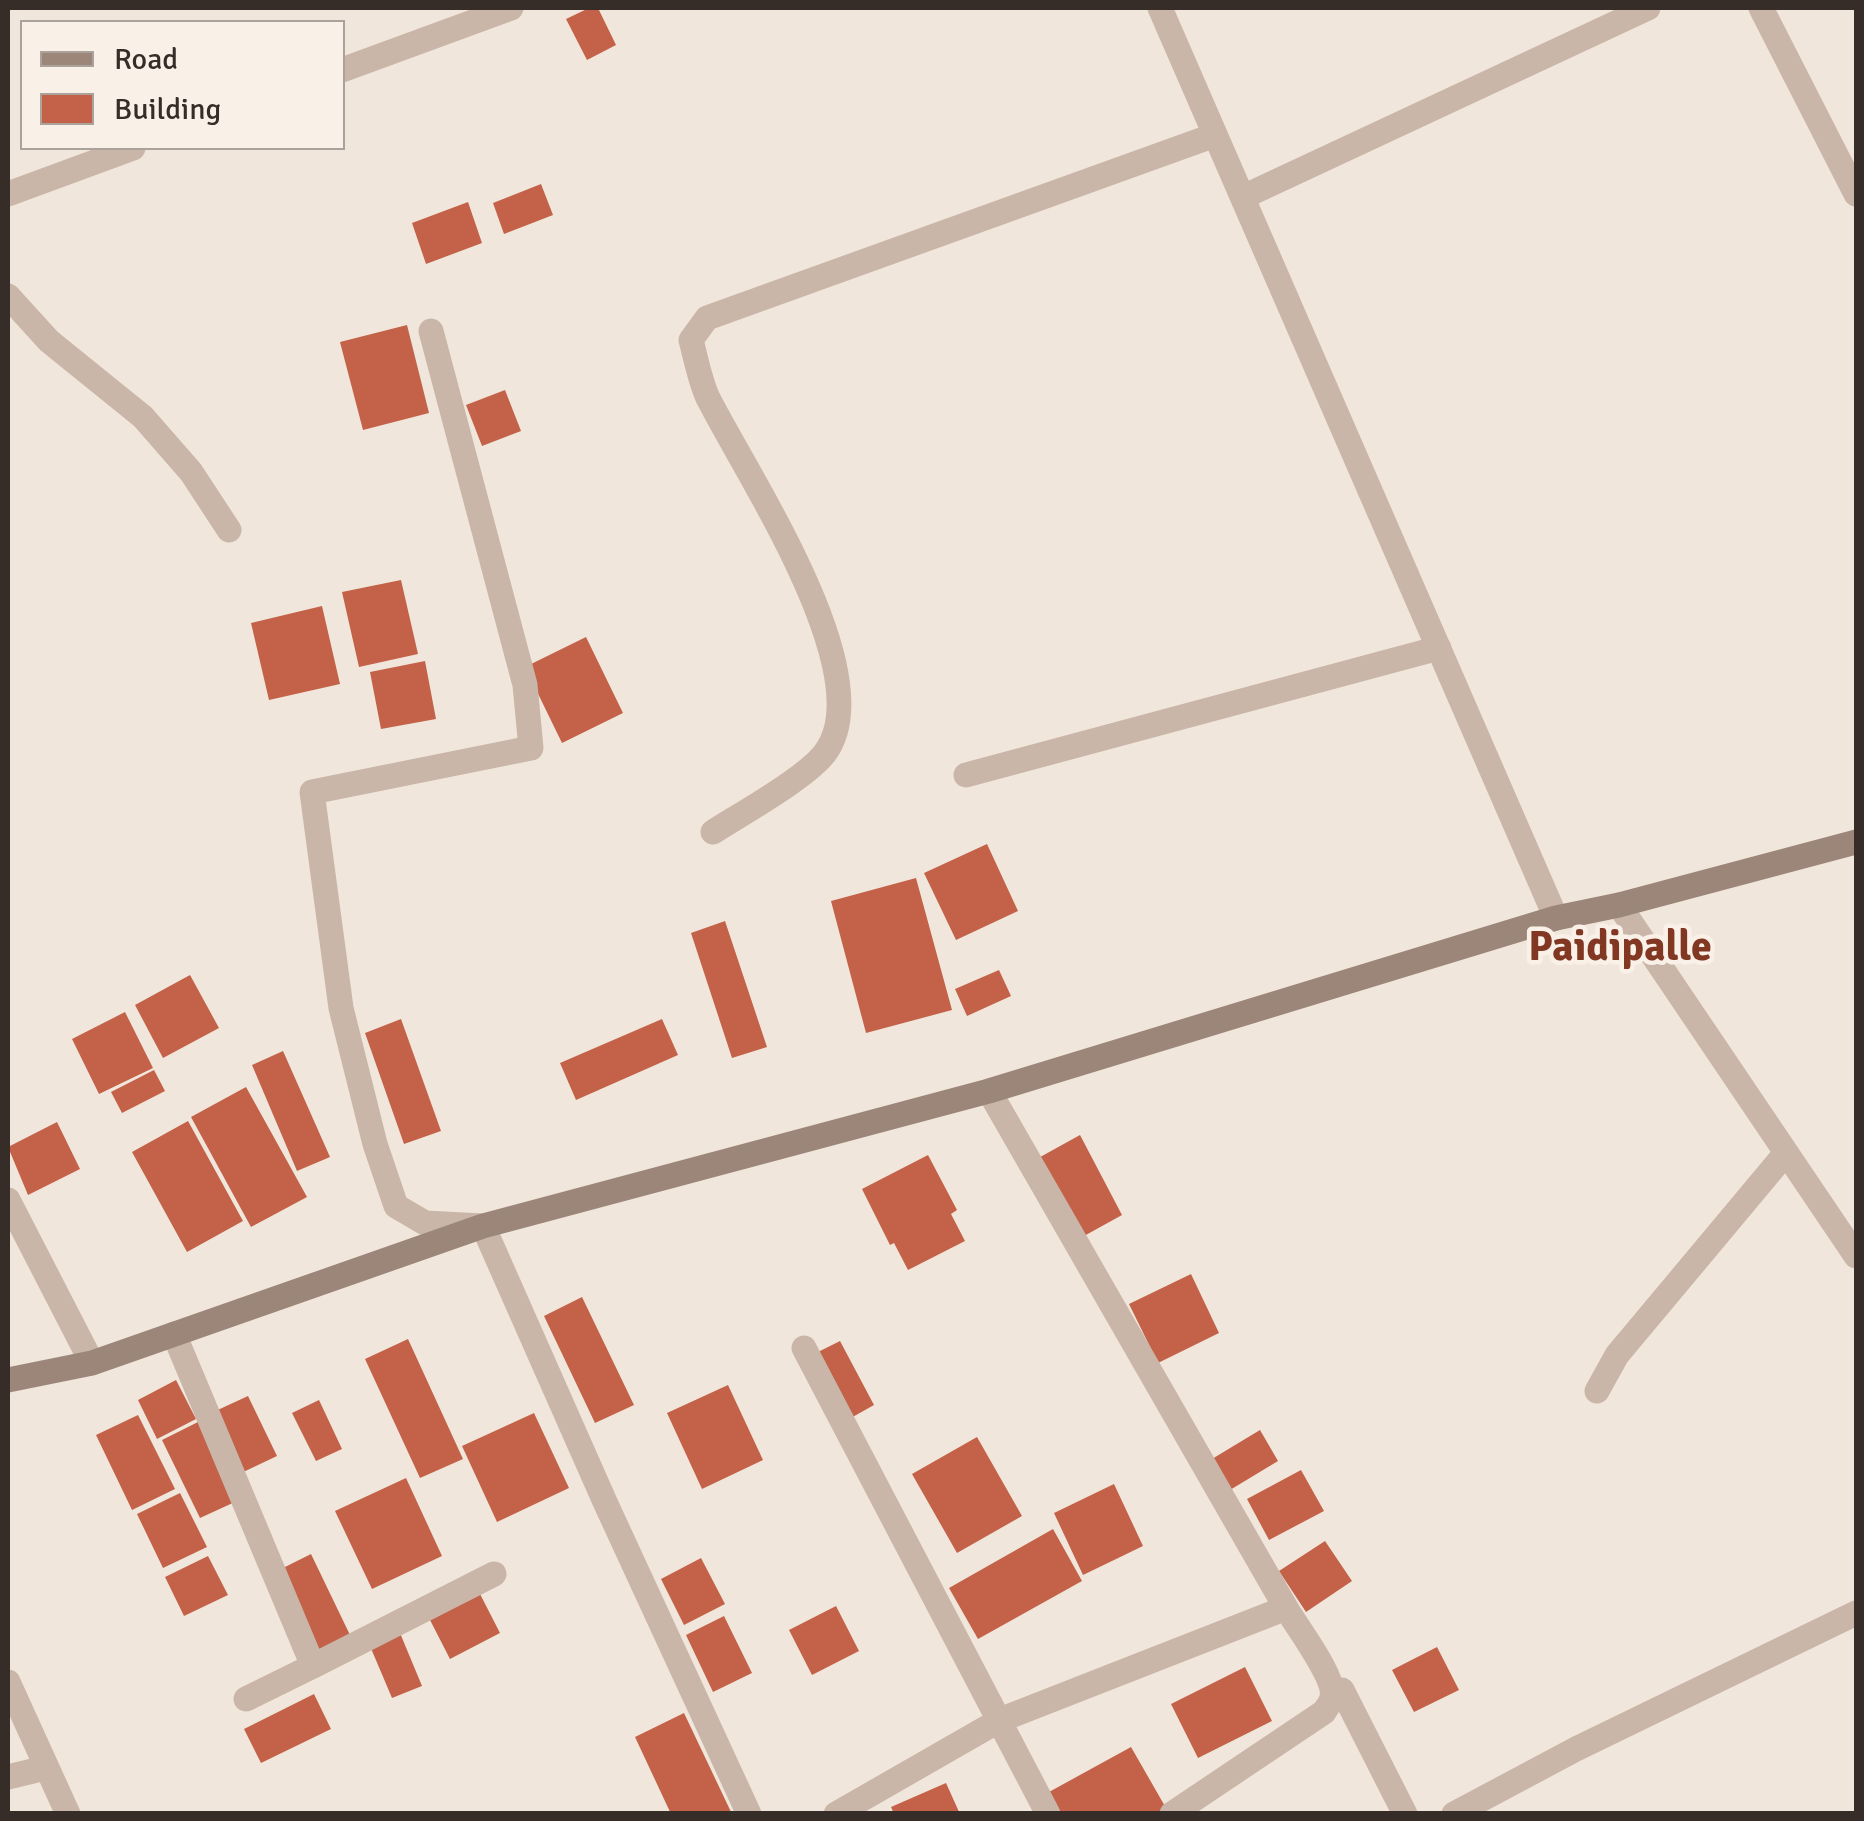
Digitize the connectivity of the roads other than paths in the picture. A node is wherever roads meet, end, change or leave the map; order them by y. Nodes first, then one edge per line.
1 (511, 8) edge
2 (1160, 8) edge
3 (1648, 8) edge
4 (1762, 8) edge
5 (345, 69) edge
6 (1215, 134) junction
7 (128, 150) edge
8 (8, 194) edge
9 (1856, 194) edge
10 (1243, 197) junction
11 (8, 296) edge
12 (431, 331) dead end
13 (229, 530) dead end
14 (1439, 648) junction
15 (966, 776) dead end
16 (713, 832) dead end
17 (1856, 842) edge
18 (1619, 905) junction
19 (1556, 918) junction
20 (989, 1091) junction
21 (1785, 1154) junction
22 (8, 1200) edge
23 (483, 1226) junction
24 (1856, 1256) edge
25 (174, 1334) junction
26 (804, 1348) dead end
27 (92, 1362) junction
28 (8, 1380) edge
29 (1597, 1391) dead end
30 (494, 1574) dead end
31 (1286, 1608) junction
32 (1856, 1613) edge
33 (313, 1666) junction
34 (8, 1682) edge
35 (1333, 1693) junction
36 (246, 1699) dead end
37 (1000, 1720) junction
38 (44, 1768) junction
39 (8, 1777) edge
40 (68, 1814) edge
41 (748, 1814) edge
42 (836, 1814) edge
43 (1048, 1814) edge
44 (1172, 1814) edge
45 (1404, 1814) edge
46 (1454, 1814) edge

1 - 5 street
2 - 6 street
3 - 10 street
4 - 9 street
6 - 10 street
6 - 16 street
7 - 8 street
10 - 14 street
11 - 13 street
12 - 23 street
14 - 15 street
14 - 19 street
17 - 18 street
18 - 19 street
18 - 21 street
19 - 20 street
20 - 23 street
20 - 31 street
21 - 24 street
21 - 29 street
22 - 27 street
23 - 25 street
23 - 41 street
25 - 27 street
25 - 33 street
26 - 37 street
27 - 28 street
30 - 33 street
31 - 35 street
31 - 37 street
32 - 46 street
33 - 36 street
34 - 38 street
35 - 44 street
35 - 45 street
37 - 42 street
37 - 43 street
38 - 39 street
38 - 40 street

